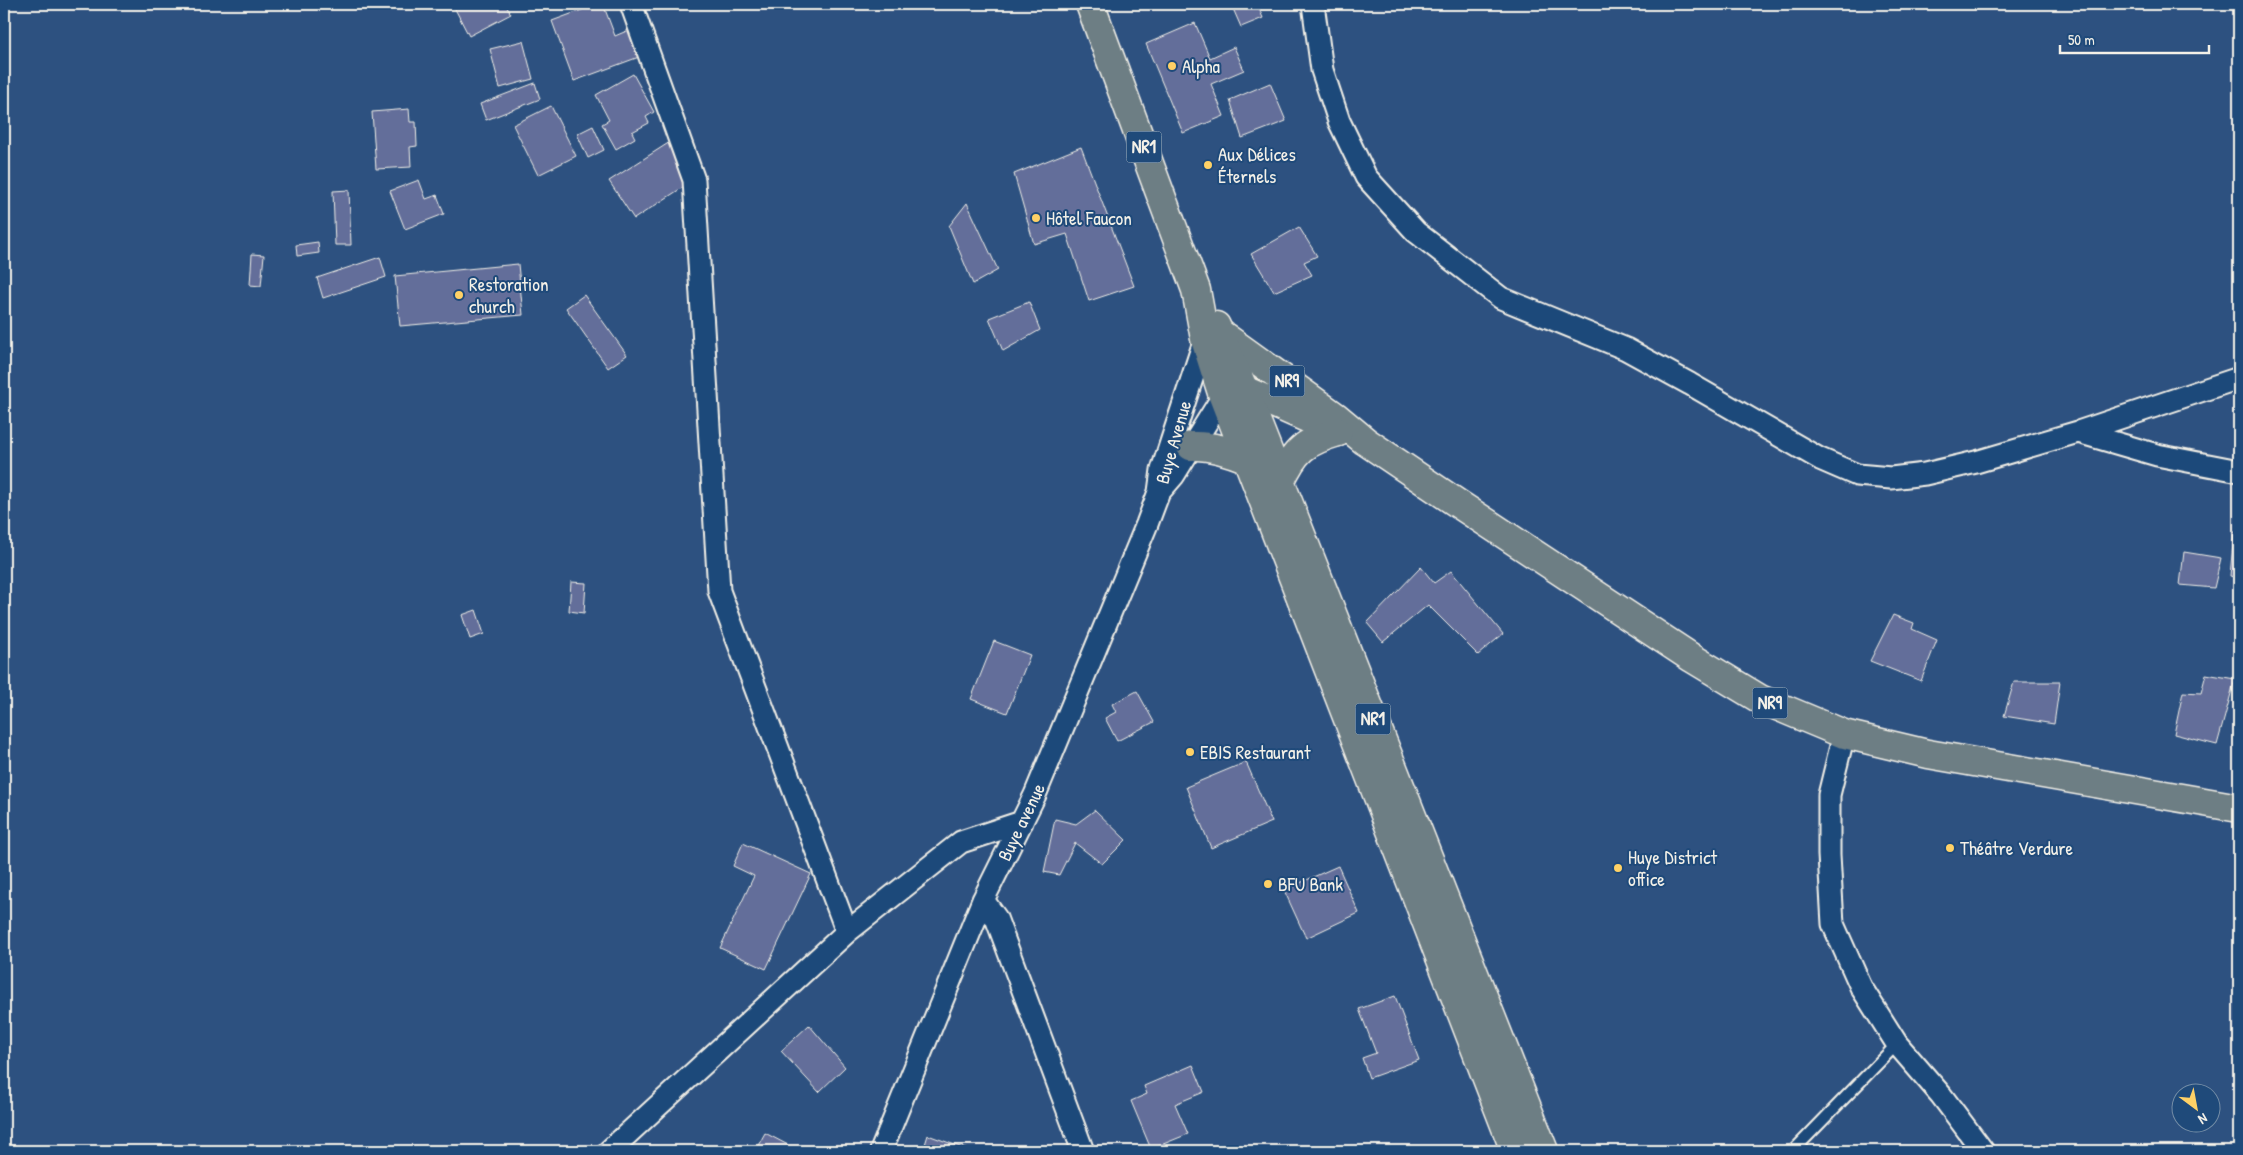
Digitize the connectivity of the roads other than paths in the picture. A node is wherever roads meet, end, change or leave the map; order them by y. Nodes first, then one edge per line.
1 (631, 4) edge
2 (1090, 4) edge
3 (1313, 4) edge
4 (1213, 336) junction
5 (2239, 378) edge
6 (1234, 393) junction
7 (1338, 432) junction
8 (2078, 432) junction
9 (1365, 441) junction
10 (1191, 446) junction
11 (1248, 459) junction
12 (2239, 471) edge
13 (1280, 482) junction
14 (1159, 492) junction
15 (1310, 589) junction
16 (1844, 734) junction
17 (2239, 808) edge
18 (1022, 822) junction
19 (983, 900) junction
20 (847, 932) junction
21 (1897, 1044) junction
22 (609, 1151) edge
23 (881, 1151) edge
24 (1083, 1151) edge
25 (1515, 1151) edge
26 (1544, 1151) edge
27 (1793, 1151) edge
28 (1983, 1151) edge

1 - 20 street
2 - 4 main road, NR1
3 - 8 street
4 - 6 main road, NR1
4 - 9 main road, NR9
4 - 14 street, Buye Avenue
5 - 8 street
6 - 7 main road, NR9
6 - 10 street, Buye Avenue
6 - 11 main road, NR1
6 - 13 main road, NR1
7 - 9 main road, NR9
7 - 13 main road
8 - 12 street
9 - 16 main road, NR9
10 - 11 main road
10 - 14 street, Buye Avenue
11 - 15 main road, NR1
13 - 15 main road, NR1
14 - 18 street, Buye avenue
15 - 25 main road, NR1
15 - 26 main road, NR1
16 - 17 main road, NR9
16 - 21 street
18 - 19 street, Buye avenue
18 - 20 street
19 - 23 street, Buye avenue
19 - 24 street
20 - 22 street
21 - 27 lane
21 - 28 street

